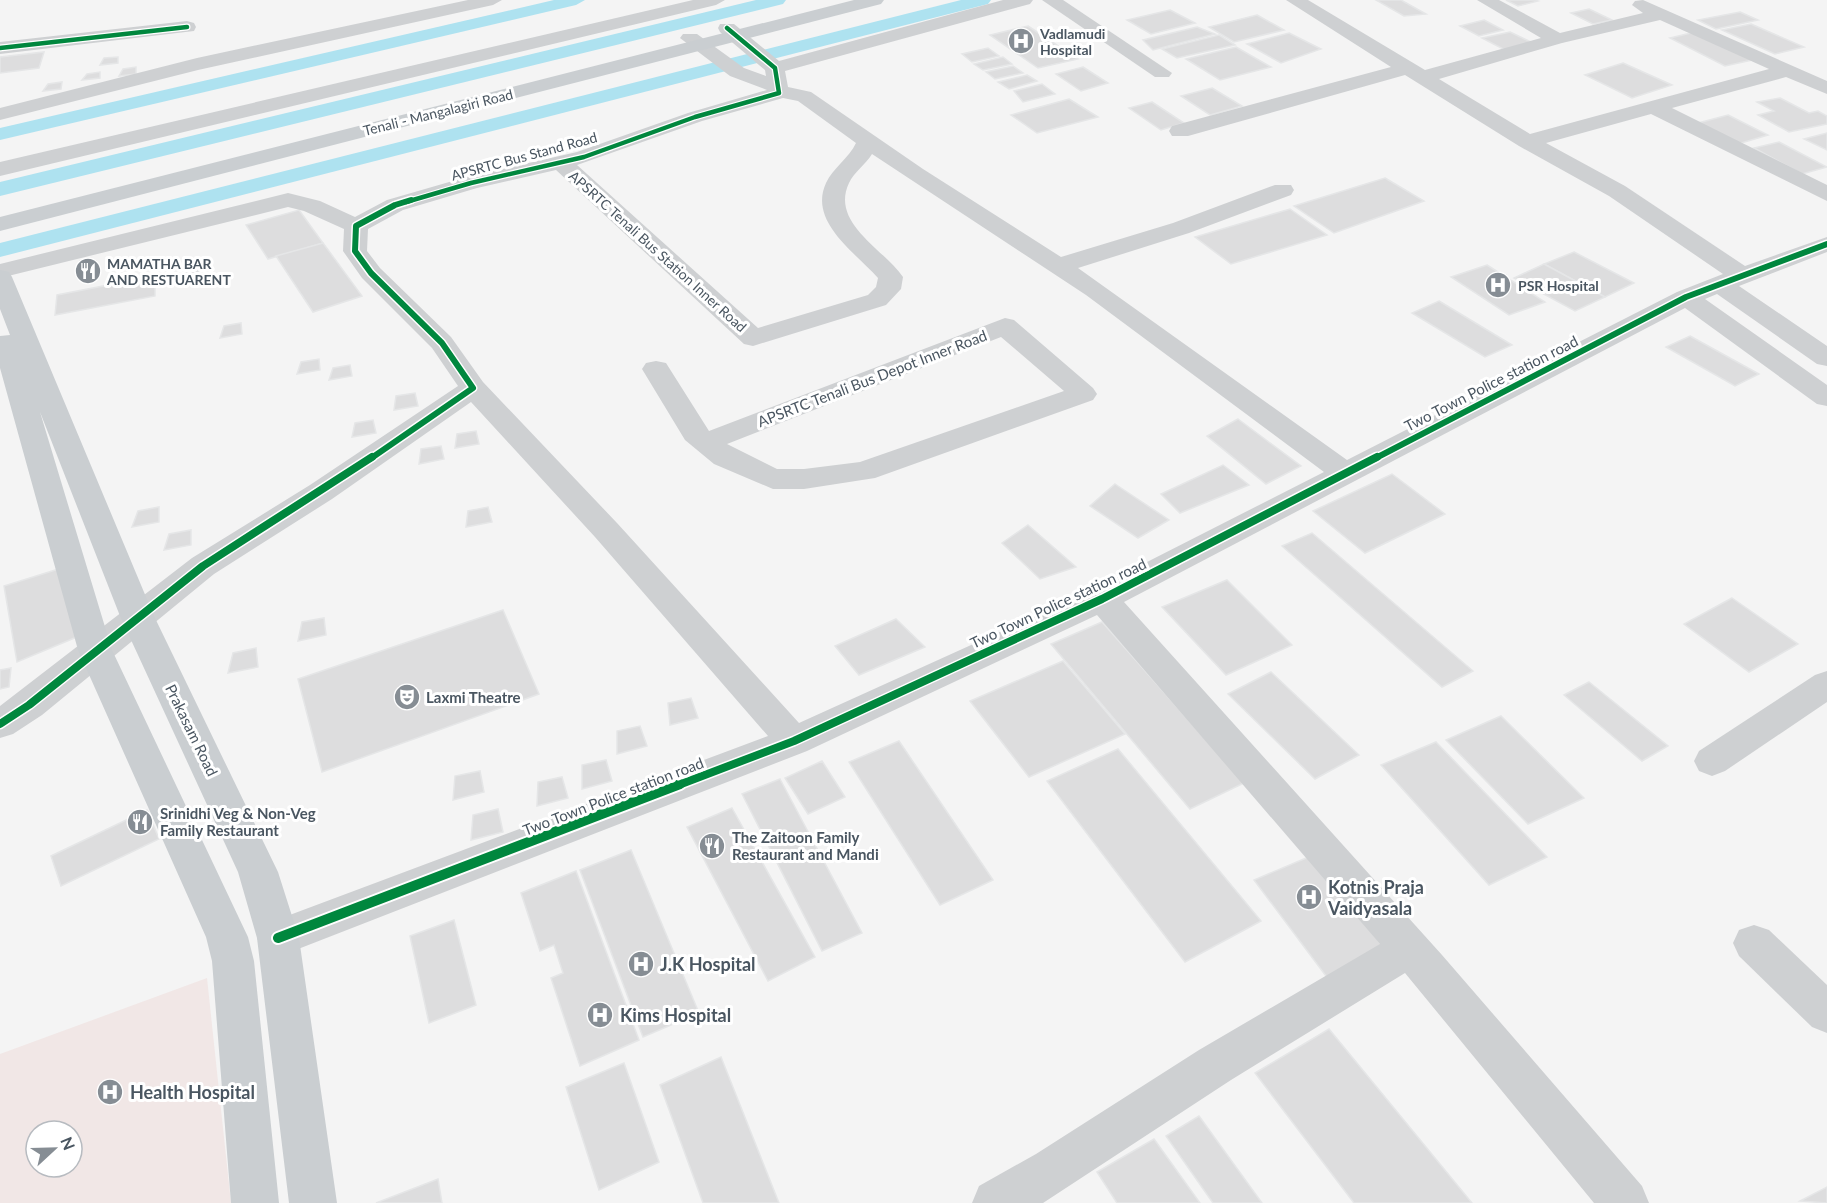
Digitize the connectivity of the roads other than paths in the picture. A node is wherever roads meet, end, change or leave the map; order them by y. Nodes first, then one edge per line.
1 (493, 0) edge
2 (716, 0) edge
3 (840, 0) edge
4 (875, 0) edge
5 (1024, 0) edge
6 (1051, 0) edge
7 (1332, 0) edge
8 (1486, 0) edge
9 (1632, 0) edge
10 (468, 3) edge
11 (1300, 3) edge
12 (1662, 14) junction
13 (734, 34) junction
14 (1557, 39) junction
15 (698, 44) junction
16 (0, 48) edge
17 (197, 64) junction
18 (1790, 70) junction
19 (1162, 73) dead end
20 (1416, 73) junction
21 (776, 78) junction
22 (1827, 88) edge
23 (1651, 106) junction
24 (0, 114) edge
25 (1180, 131) dead end
26 (868, 141) junction
27 (1527, 141) junction
28 (561, 163) junction
29 (0, 169) edge
30 (1283, 190) dead end
31 (1827, 194) edge
32 (0, 210) edge
33 (363, 221) junction
34 (0, 224) edge
35 (1827, 244) edge
36 (1058, 266) junction
37 (0, 271) edge
38 (0, 276) edge
39 (1730, 280) junction
40 (1686, 297) junction
41 (0, 323) edge
42 (1827, 358) edge
43 (656, 369) dead end
44 (472, 388) junction
45 (1827, 398) edge
46 (706, 442) junction
47 (1346, 474) junction
48 (1102, 599) junction
49 (137, 616) junction
50 (95, 650) junction
51 (1827, 684) edge
52 (0, 724) edge
53 (794, 741) junction
54 (1712, 761) dead end
55 (279, 938) junction
56 (1754, 943) dead end
57 (1409, 948) junction
58 (1827, 1013) edge
59 (255, 1203) edge
60 (313, 1203) edge
61 (996, 1203) edge
62 (1624, 1203) edge

1 - 10 street
2 - 29 street
3 - 13 main road, Tenali - Mangalagiri Road
4 - 13 main road, Tenali - Mangalagiri Road
5 - 21 street, APSRTC Bus Stand Road
6 - 19 street
7 - 11 street
8 - 14 street
9 - 12 street
10 - 17 street
11 - 20 street
12 - 14 street
12 - 18 street
13 - 15 main road, Tenali - Mangalagiri Road
13 - 21 street
14 - 20 street
15 - 21 street
15 - 32 main road, Tenali - Mangalagiri Road
15 - 34 main road, Tenali - Mangalagiri Road
16 - 17 street
17 - 24 street
18 - 22 street
18 - 23 street
20 - 25 street
20 - 27 street
21 - 26 street
21 - 28 street, APSRTC Bus Stand Road
23 - 27 street
23 - 31 street
26 - 28 street, APSRTC Tenali Bus Station Inner Road
26 - 36 street
27 - 39 street
28 - 33 street, APSRTC Bus Stand Road
30 - 36 street
33 - 37 street
33 - 44 street
35 - 39 street, Two Town Police station road
36 - 47 street
38 - 49 main road, Prakasam Road
39 - 40 street, Two Town Police station road
39 - 42 street
40 - 45 street
40 - 47 street, Two Town Police station road
41 - 50 main road
43 - 46 street, APSRTC Tenali Bus Depot Inner Road
44 - 49 street
44 - 53 street
46 - 46 street, APSRTC Tenali Bus Depot Inner Road
47 - 48 street, Two Town Police station road
48 - 53 street, Two Town Police station road
48 - 57 street
49 - 50 street
49 - 55 main road, Prakasam Road
50 - 52 street
50 - 59 main road
51 - 54 street
53 - 55 street, Two Town Police station road
55 - 60 main road, Prakasam Road
56 - 58 street
57 - 61 street
57 - 62 street

